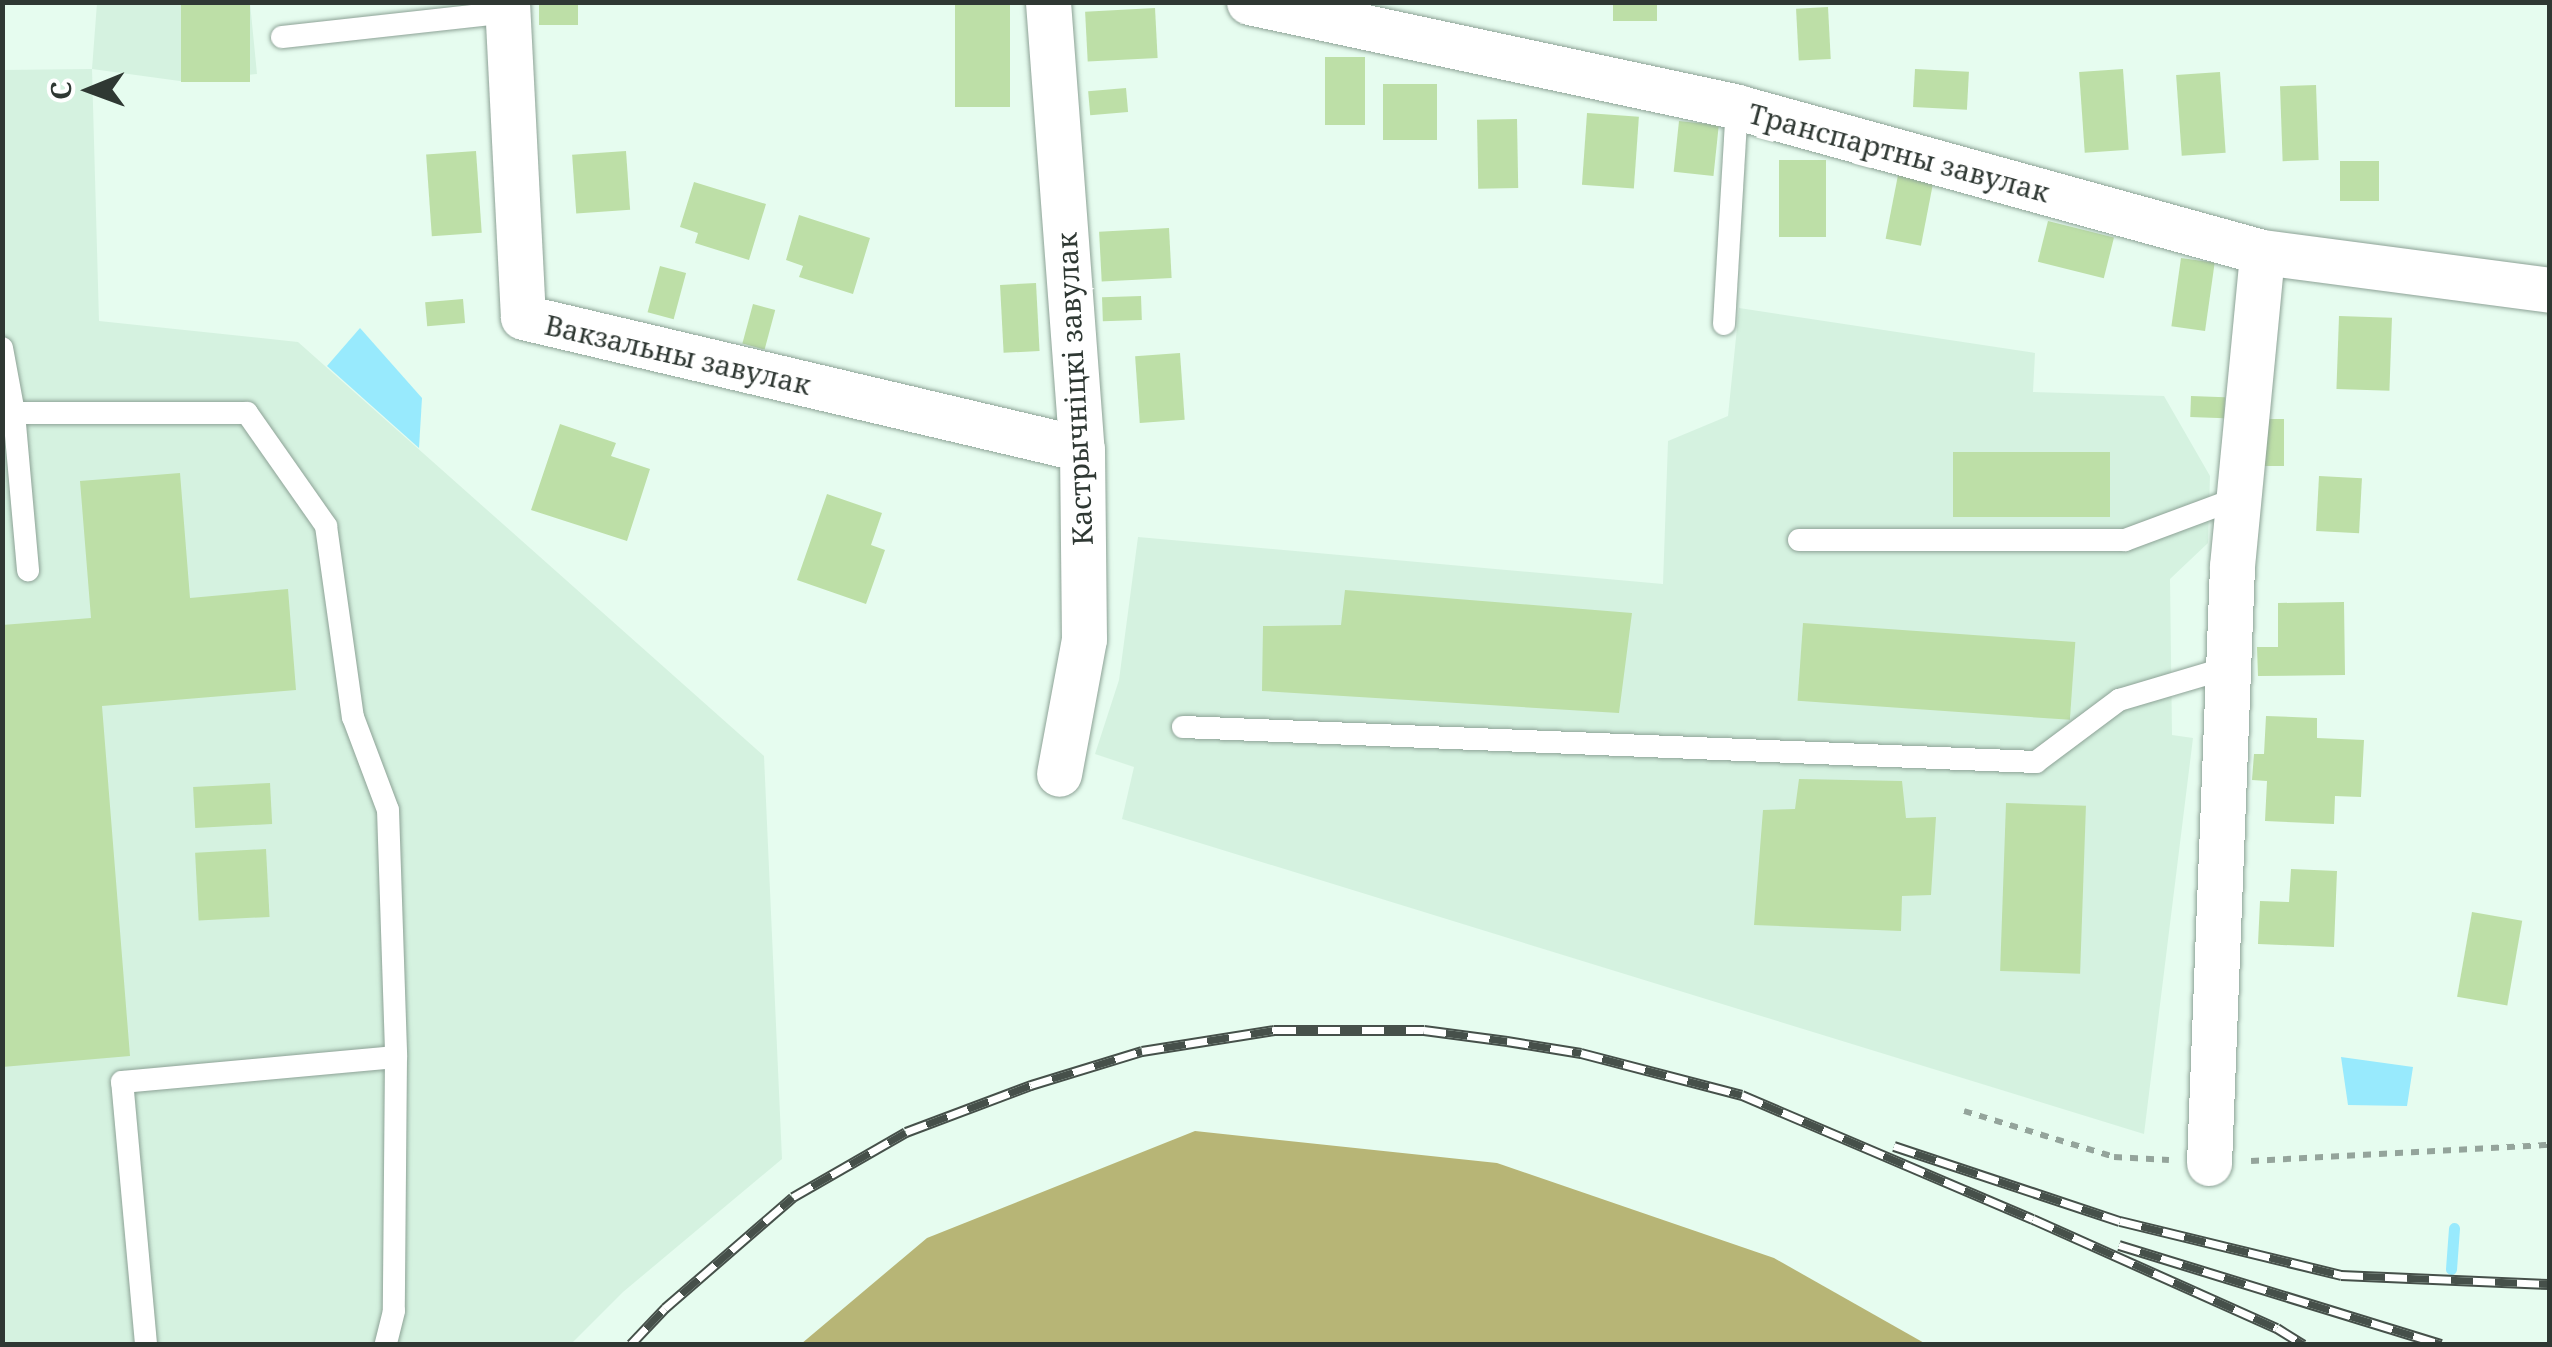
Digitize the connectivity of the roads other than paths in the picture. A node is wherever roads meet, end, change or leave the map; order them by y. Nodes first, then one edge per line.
1 (1048, 2) edge
2 (1249, 2) edge
3 (507, 7) edge
4 (282, 37) dead end
5 (1736, 107) junction
6 (2262, 252) junction
7 (2550, 290) edge
8 (1724, 324) dead end
9 (2, 348) edge
10 (14, 413) junction
11 (1082, 449) junction
12 (2238, 498) junction
13 (1799, 540) dead end
14 (28, 570) dead end
15 (2227, 668) junction
16 (1183, 727) dead end
17 (1059, 774) dead end
18 (396, 1057) junction
19 (2209, 1163) road end
20 (146, 1344) edge
21 (386, 1344) edge

1 - 11 street, Кастрычніцкі завулак
2 - 5 street, Транспартны завулак
3 - 4 lane
3 - 11 street, Вакзальны завулак
5 - 6 street, Транспартны завулак
5 - 8 lane
6 - 7 street, Транспартны завулак
6 - 12 street
9 - 10 lane
10 - 14 lane
10 - 18 lane
11 - 17 street, Кастрычніцкі завулак
12 - 13 lane
12 - 15 street
15 - 16 lane
15 - 19 street
18 - 20 lane
18 - 21 lane

